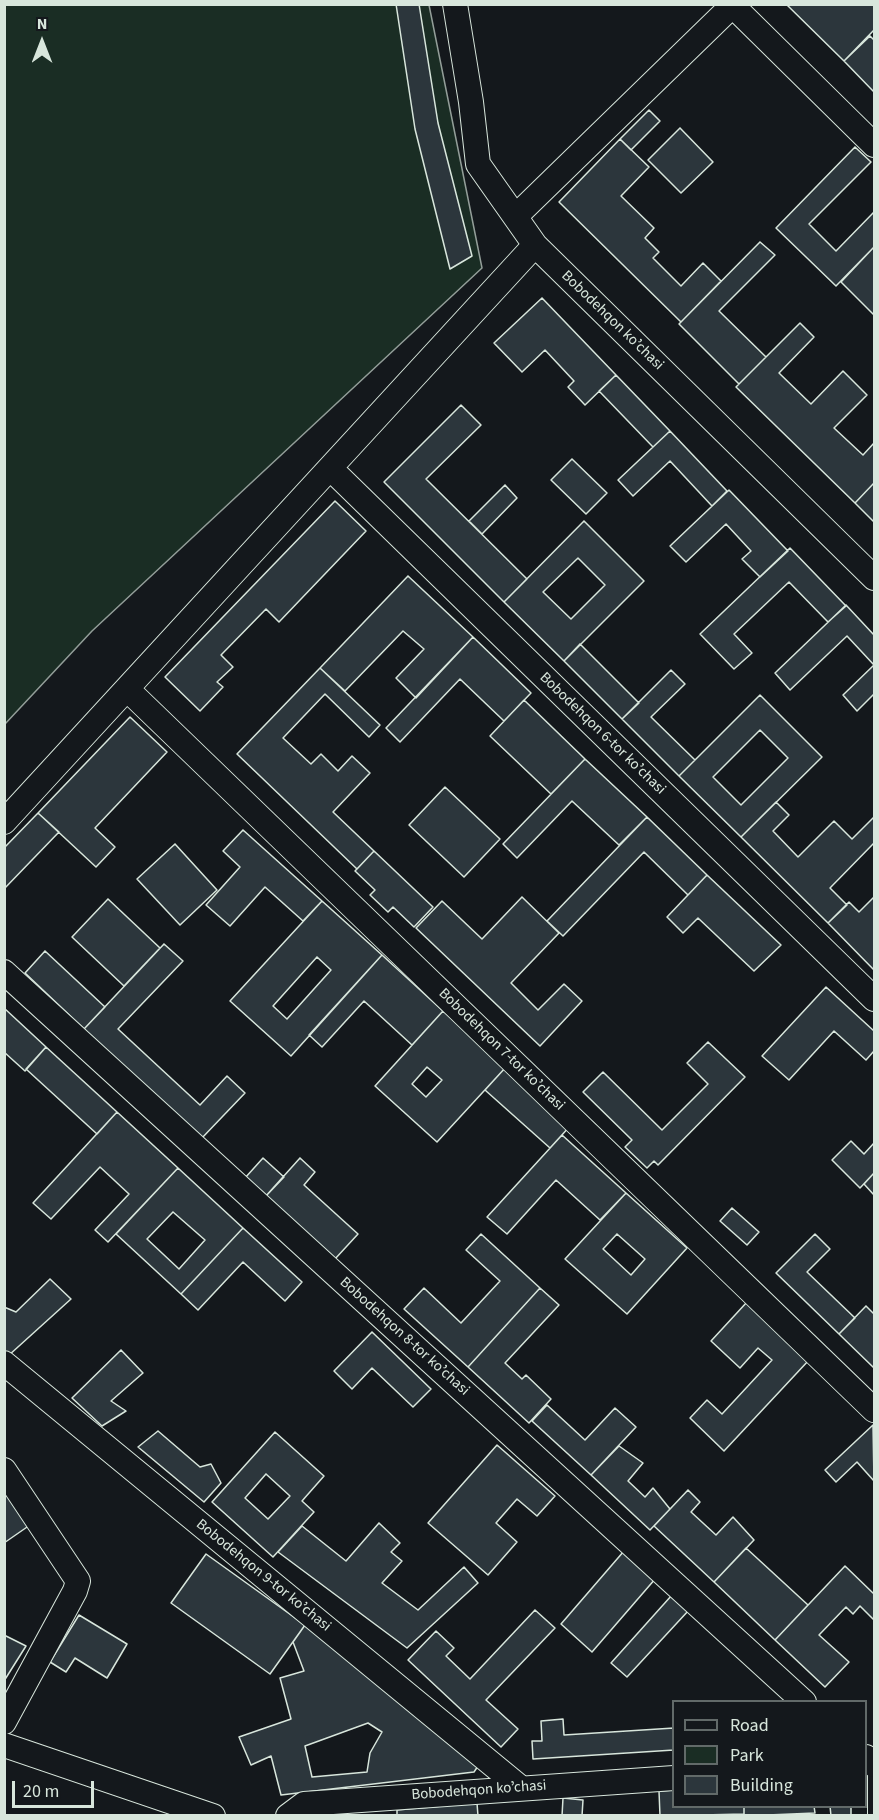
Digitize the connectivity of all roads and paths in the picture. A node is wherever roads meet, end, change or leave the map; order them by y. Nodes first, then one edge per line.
1 (455, 4) edge
2 (733, 5) edge
3 (874, 145) edge
4 (516, 216) junction
5 (535, 245) junction
6 (330, 468) junction
7 (874, 579) edge
8 (127, 689) junction
9 (4, 822) edge
10 (4, 972) edge
11 (874, 999) edge
12 (4, 1363) edge
13 (874, 1410) edge
14 (4, 1470) edge
15 (803, 1700) edge
16 (4, 1722) edge
17 (4, 1745) edge
18 (874, 1765) edge
19 (672, 1778) edge
20 (521, 1788) junction
21 (213, 1815) edge
22 (288, 1815) edge
23 (874, 1815) edge

1 - 4 street, Bobodehqon koʼchasi
2 - 3 street
2 - 4 street
4 - 5 street, Bobodehqon koʼchasi
5 - 6 street
5 - 7 street, Bobodehqon koʼchasi
6 - 8 street
6 - 11 street, Bobodehqon 6-tor koʼchasi
8 - 9 street
8 - 13 street, Bobodehqon 7-tor koʼchasi
10 - 15 street, Bobodehqon 8-tor koʼchasi
12 - 20 street, Bobodehqon 9-tor koʼchasi
14 - 16 street
17 - 21 street
18 - 23 lane
19 - 20 street, Bobodehqon koʼchasi
20 - 22 street, Bobodehqon koʼchasi

